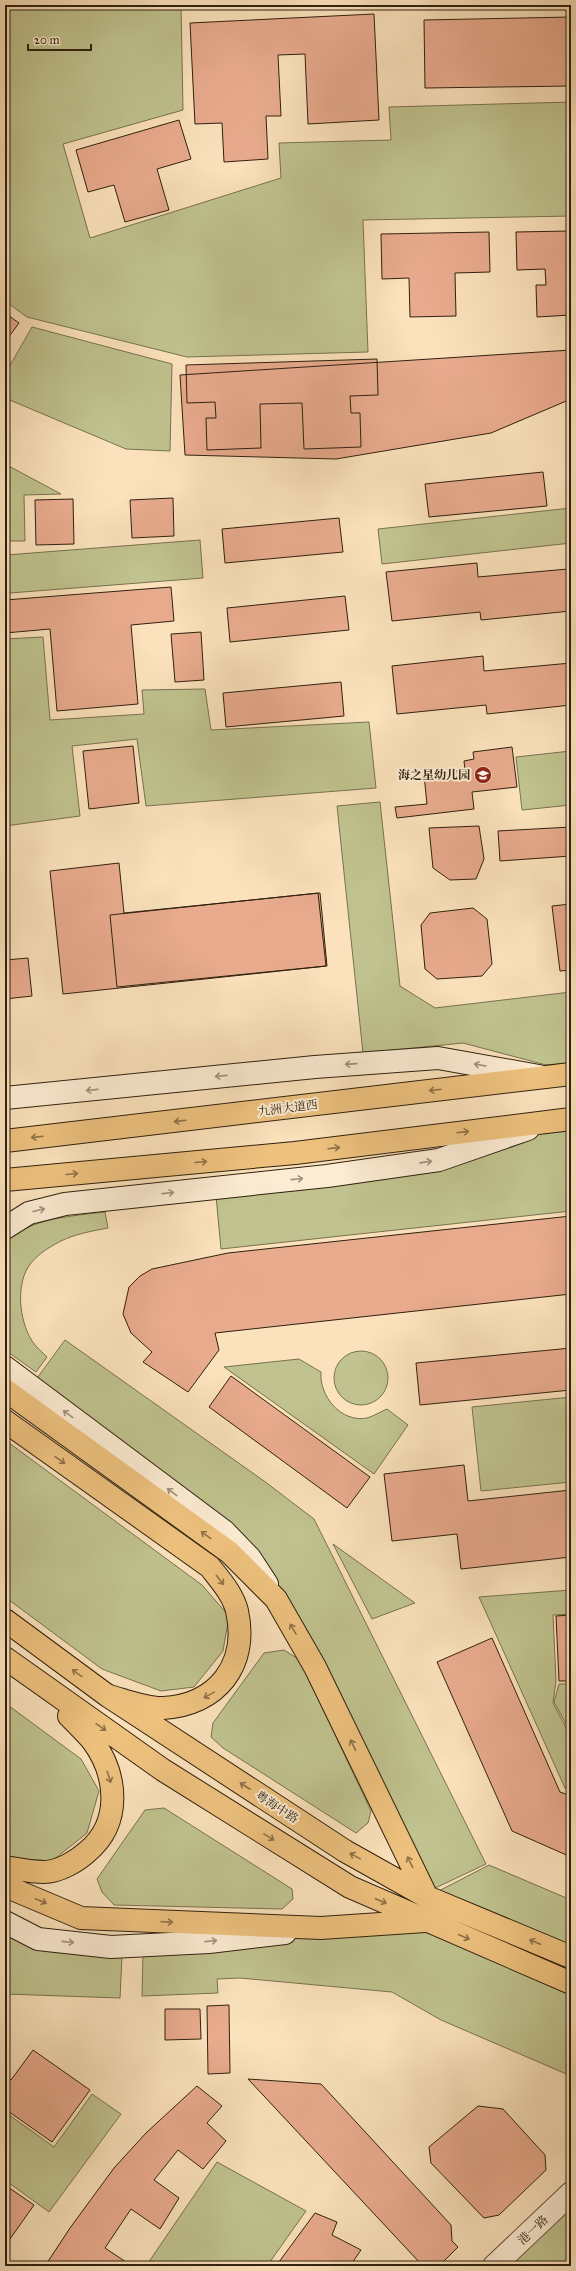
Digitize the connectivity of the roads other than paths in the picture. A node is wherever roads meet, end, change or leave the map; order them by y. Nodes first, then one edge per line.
1 (571, 1074) edge
2 (546, 1077) junction
3 (5, 1098) edge
4 (571, 1118) edge
5 (548, 1121) junction
6 (5, 1141) edge
7 (5, 1180) edge
8 (5, 1228) edge
9 (5, 1367) edge
10 (5, 1390) edge
11 (5, 1421) edge
12 (276, 1599) junction
13 (5, 1620) edge
14 (5, 1658) edge
15 (35, 1680) junction
16 (108, 1696) junction
17 (5, 1867) edge
18 (5, 1886) edge
19 (426, 1897) junction
20 (428, 1921) junction
21 (5, 1922) edge
22 (321, 1928) junction
23 (571, 1957) edge
24 (571, 1983) edge
25 (571, 2193) edge
26 (494, 2266) edge

1 - 2 main road, 九洲大道西
2 -> 3 main road
2 -> 6 main road, 九洲大道西
4 - 5 main road
7 -> 5 main road
8 -> 5 main road
12 -> 9 main road
12 -> 10 main road
11 -> 16 main road
19 -> 12 main road
16 -> 13 main road, 粤海中路
14 - 15 main road
15 -> 17 main road
15 -> 20 main road
19 -> 16 main road, 粤海中路
18 -> 22 main road
23 -> 19 main road, 粤海中路
20 - 22 main road
20 -> 24 main road
21 -> 22 main road
25 - 26 main road, 港一路

